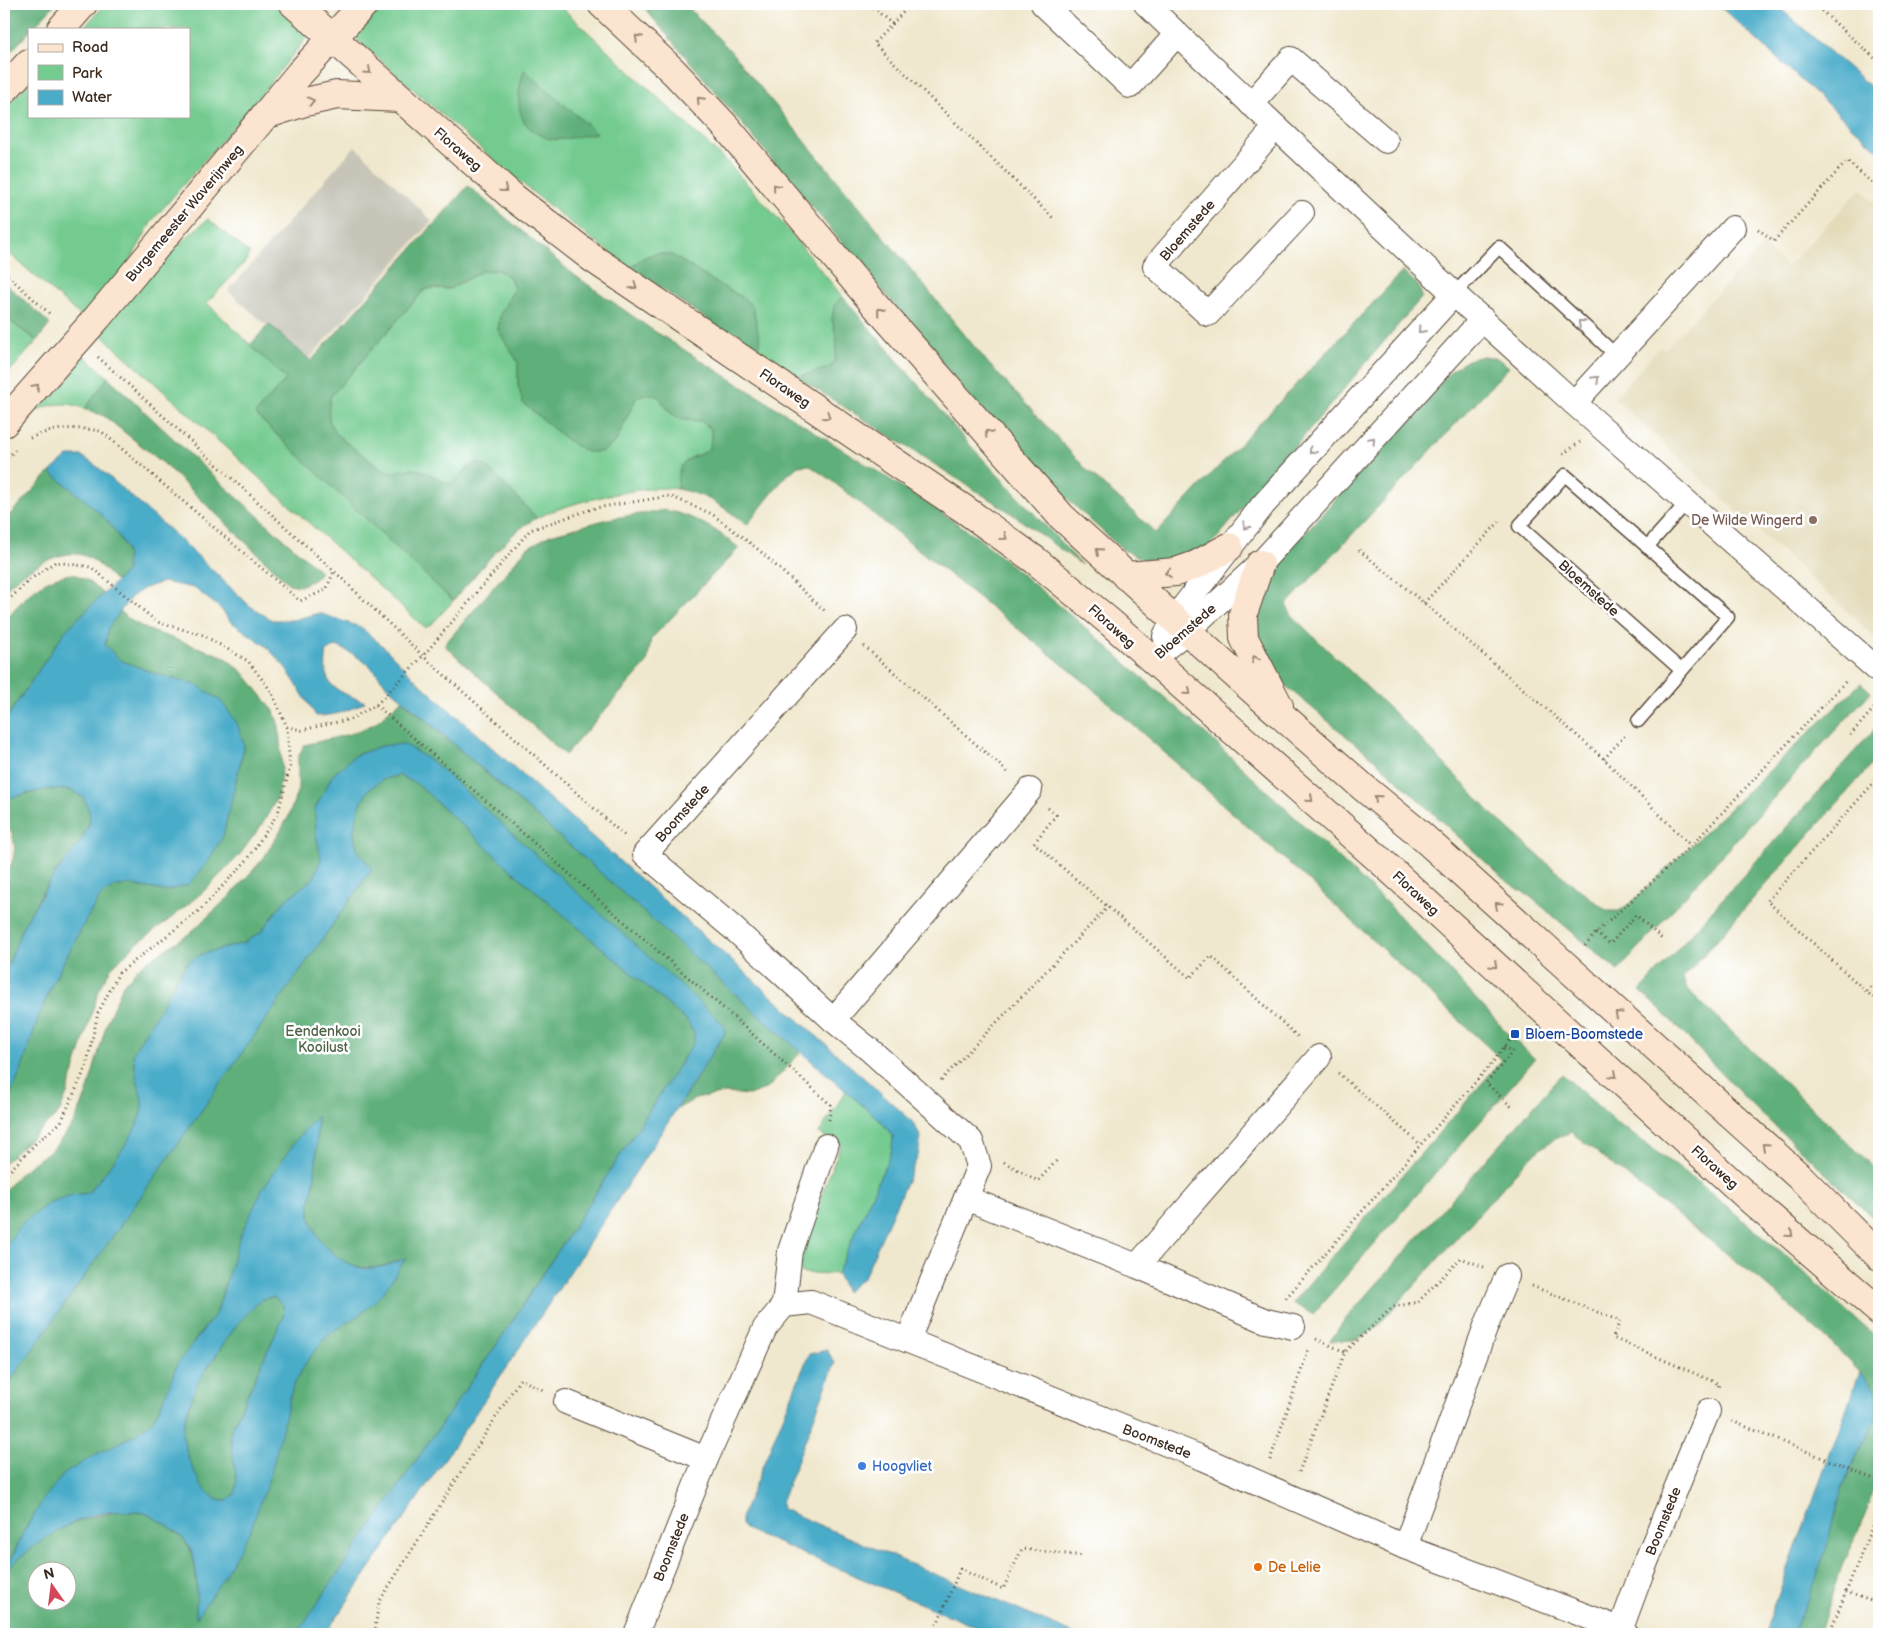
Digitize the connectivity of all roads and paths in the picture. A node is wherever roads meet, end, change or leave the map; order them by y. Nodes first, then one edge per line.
1 (83, 4) edge
2 (294, 4) edge
3 (364, 4) edge
4 (602, 4) edge
5 (869, 4) edge
6 (912, 4) edge
7 (1043, 4) edge
8 (1146, 4) edge
9 (1814, 4) edge
10 (892, 24) junction
11 (62, 28) edge
12 (1176, 34) junction
13 (332, 38) junction
14 (1879, 62) edge
15 (28, 64) edge
16 (4, 90) edge
17 (399, 98) junction
18 (1251, 104) junction
19 (265, 115) junction
20 (1276, 127) junction
21 (1386, 141) dead end
22 (1879, 189) edge
23 (1302, 214) dead end
24 (1054, 219) dead end
25 (1733, 228) joint
26 (4, 272) edge
27 (1454, 294) junction
28 (51, 315) dead end
29 (1483, 319) junction
30 (94, 353) dead end
31 (1617, 356) junction
32 (1574, 403) junction
33 (4, 423) edge
34 (23, 443) dead end
35 (18, 448) dead end
36 (4, 461) edge
37 (1688, 501) junction
38 (1228, 547) junction
39 (1647, 547) junction
40 (1359, 550) dead end
41 (1260, 564) junction
42 (334, 571) junction
43 (1126, 576) junction
44 (4, 604) edge
45 (1181, 625) junction
46 (845, 630) junction
47 (423, 656) junction
48 (1151, 660) junction
49 (1681, 670) junction
50 (1879, 671) edge
51 (1856, 680) dead end
52 (1879, 703) edge
53 (376, 705) junction
54 (1285, 718) junction
55 (1638, 721) joint
56 (287, 727) junction
57 (1850, 735) dead end
58 (1604, 759) junction
59 (1879, 777) edge
60 (1030, 790) junction
61 (1691, 846) junction
62 (645, 854) junction
63 (1108, 908) junction
64 (1596, 933) junction
65 (1664, 941) dead end
66 (1585, 946) dead end
67 (1879, 978) edge
68 (1866, 991) junction
69 (1879, 1003) edge
70 (833, 1020) junction
71 (1515, 1034) dead end
72 (1504, 1047) junction
73 (1319, 1057) junction
74 (923, 1097) junction
75 (1514, 1108) dead end
76 (1421, 1145) junction
77 (826, 1146) joint
78 (975, 1154) junction
79 (1057, 1160) dead end
80 (4, 1178) edge
81 (966, 1198) junction
82 (1879, 1256) edge
83 (1137, 1266) junction
84 (1507, 1276) junction
85 (784, 1305) junction
86 (1879, 1311) edge
87 (1266, 1321) junction
88 (1303, 1332) joint
89 (908, 1340) junction
90 (1310, 1346) dead end
91 (1345, 1352) junction
92 (566, 1402) joint
93 (1708, 1411) junction
94 (706, 1459) junction
95 (1879, 1481) edge
96 (1261, 1484) junction
97 (1289, 1496) junction
98 (1879, 1509) edge
99 (1405, 1547) junction
100 (1084, 1556) dead end
101 (1846, 1592) junction
102 (1879, 1604) edge
103 (1614, 1631) edge
104 (374, 1634) edge
105 (636, 1634) edge
106 (932, 1634) edge
107 (1830, 1634) edge

1 - 11 main road
2 - 13 main road, Floraweg
3 - 13 main road, Burgemeester Waverijnweg
43 -> 4 main road
5 - 10 path
6 - 10 path
7 - 12 street
8 - 12 street
9 - 14 path
10 - 24 path
12 - 18 street
13 -> 17 main road, Floraweg
13 - 19 main road, Burgemeester Waverijnweg
15 - 16 main road
19 -> 17 main road
17 -> 48 main road, Floraweg
18 - 20 street
18 - 21 street
33 -> 19 main road, Burgemeester Waverijnweg
20 - 23 street, Bloemstede
20 - 27 street
22 - 25 path
25 - 31 street
26 - 28 path
27 - 29 street
31 -> 27 lane
27 -> 38 street, Bloemstede
29 - 32 street
41 -> 29 street, Bloemstede
30 - 42 path
32 -> 31 street
32 - 37 street
34 - 42 path
35 - 36 path
37 - 39 lane
37 - 50 street
38 -> 43 main road
38 - 45 street, Bloemstede
39 - 49 lane, Bloemstede
39 - 49 lane, Bloemstede
40 - 58 path
41 - 45 street, Bloemstede
54 -> 41 main road
42 - 47 path
43 - 45 main road
44 - 56 path
45 - 48 street, Bloemstede
45 - 54 main road
46 - 47 path
46 - 60 path
46 - 62 street, Boomstede
47 - 53 path
47 - 62 path
48 -> 86 main road, Floraweg
49 - 55 lane, Bloemstede
51 - 61 path
52 - 57 path
53 - 56 path
53 - 77 path
82 -> 54 main road
55 - 58 path
56 - 80 path
58 - 61 path
59 - 68 path
60 - 63 path
60 - 70 street
61 - 64 path
62 - 70 street, Boomstede
63 - 73 path
63 - 74 path
64 - 65 path
64 - 66 path
67 - 68 path
68 - 69 path
70 - 74 street, Boomstede
71 - 72 path
72 - 75 path
72 - 76 path
73 - 76 path
73 - 83 street
74 - 78 street, Boomstede
76 - 87 path
77 - 85 street
78 - 79 path
78 - 81 street
81 - 83 street
81 - 89 street
83 - 87 street
84 - 91 path
84 - 93 path
84 - 99 street
85 - 89 street, Boomstede
85 - 94 street, Boomstede
87 - 88 street
88 - 91 path
89 - 96 street, Boomstede
90 - 96 path
91 - 97 path
92 - 94 street
92 - 104 path
93 - 95 path
93 - 103 street, Boomstede
94 - 105 street, Boomstede
96 - 97 street, Boomstede
97 - 99 street, Boomstede
98 - 101 path
99 - 103 street, Boomstede
100 - 106 path
101 - 102 path
101 - 107 path

